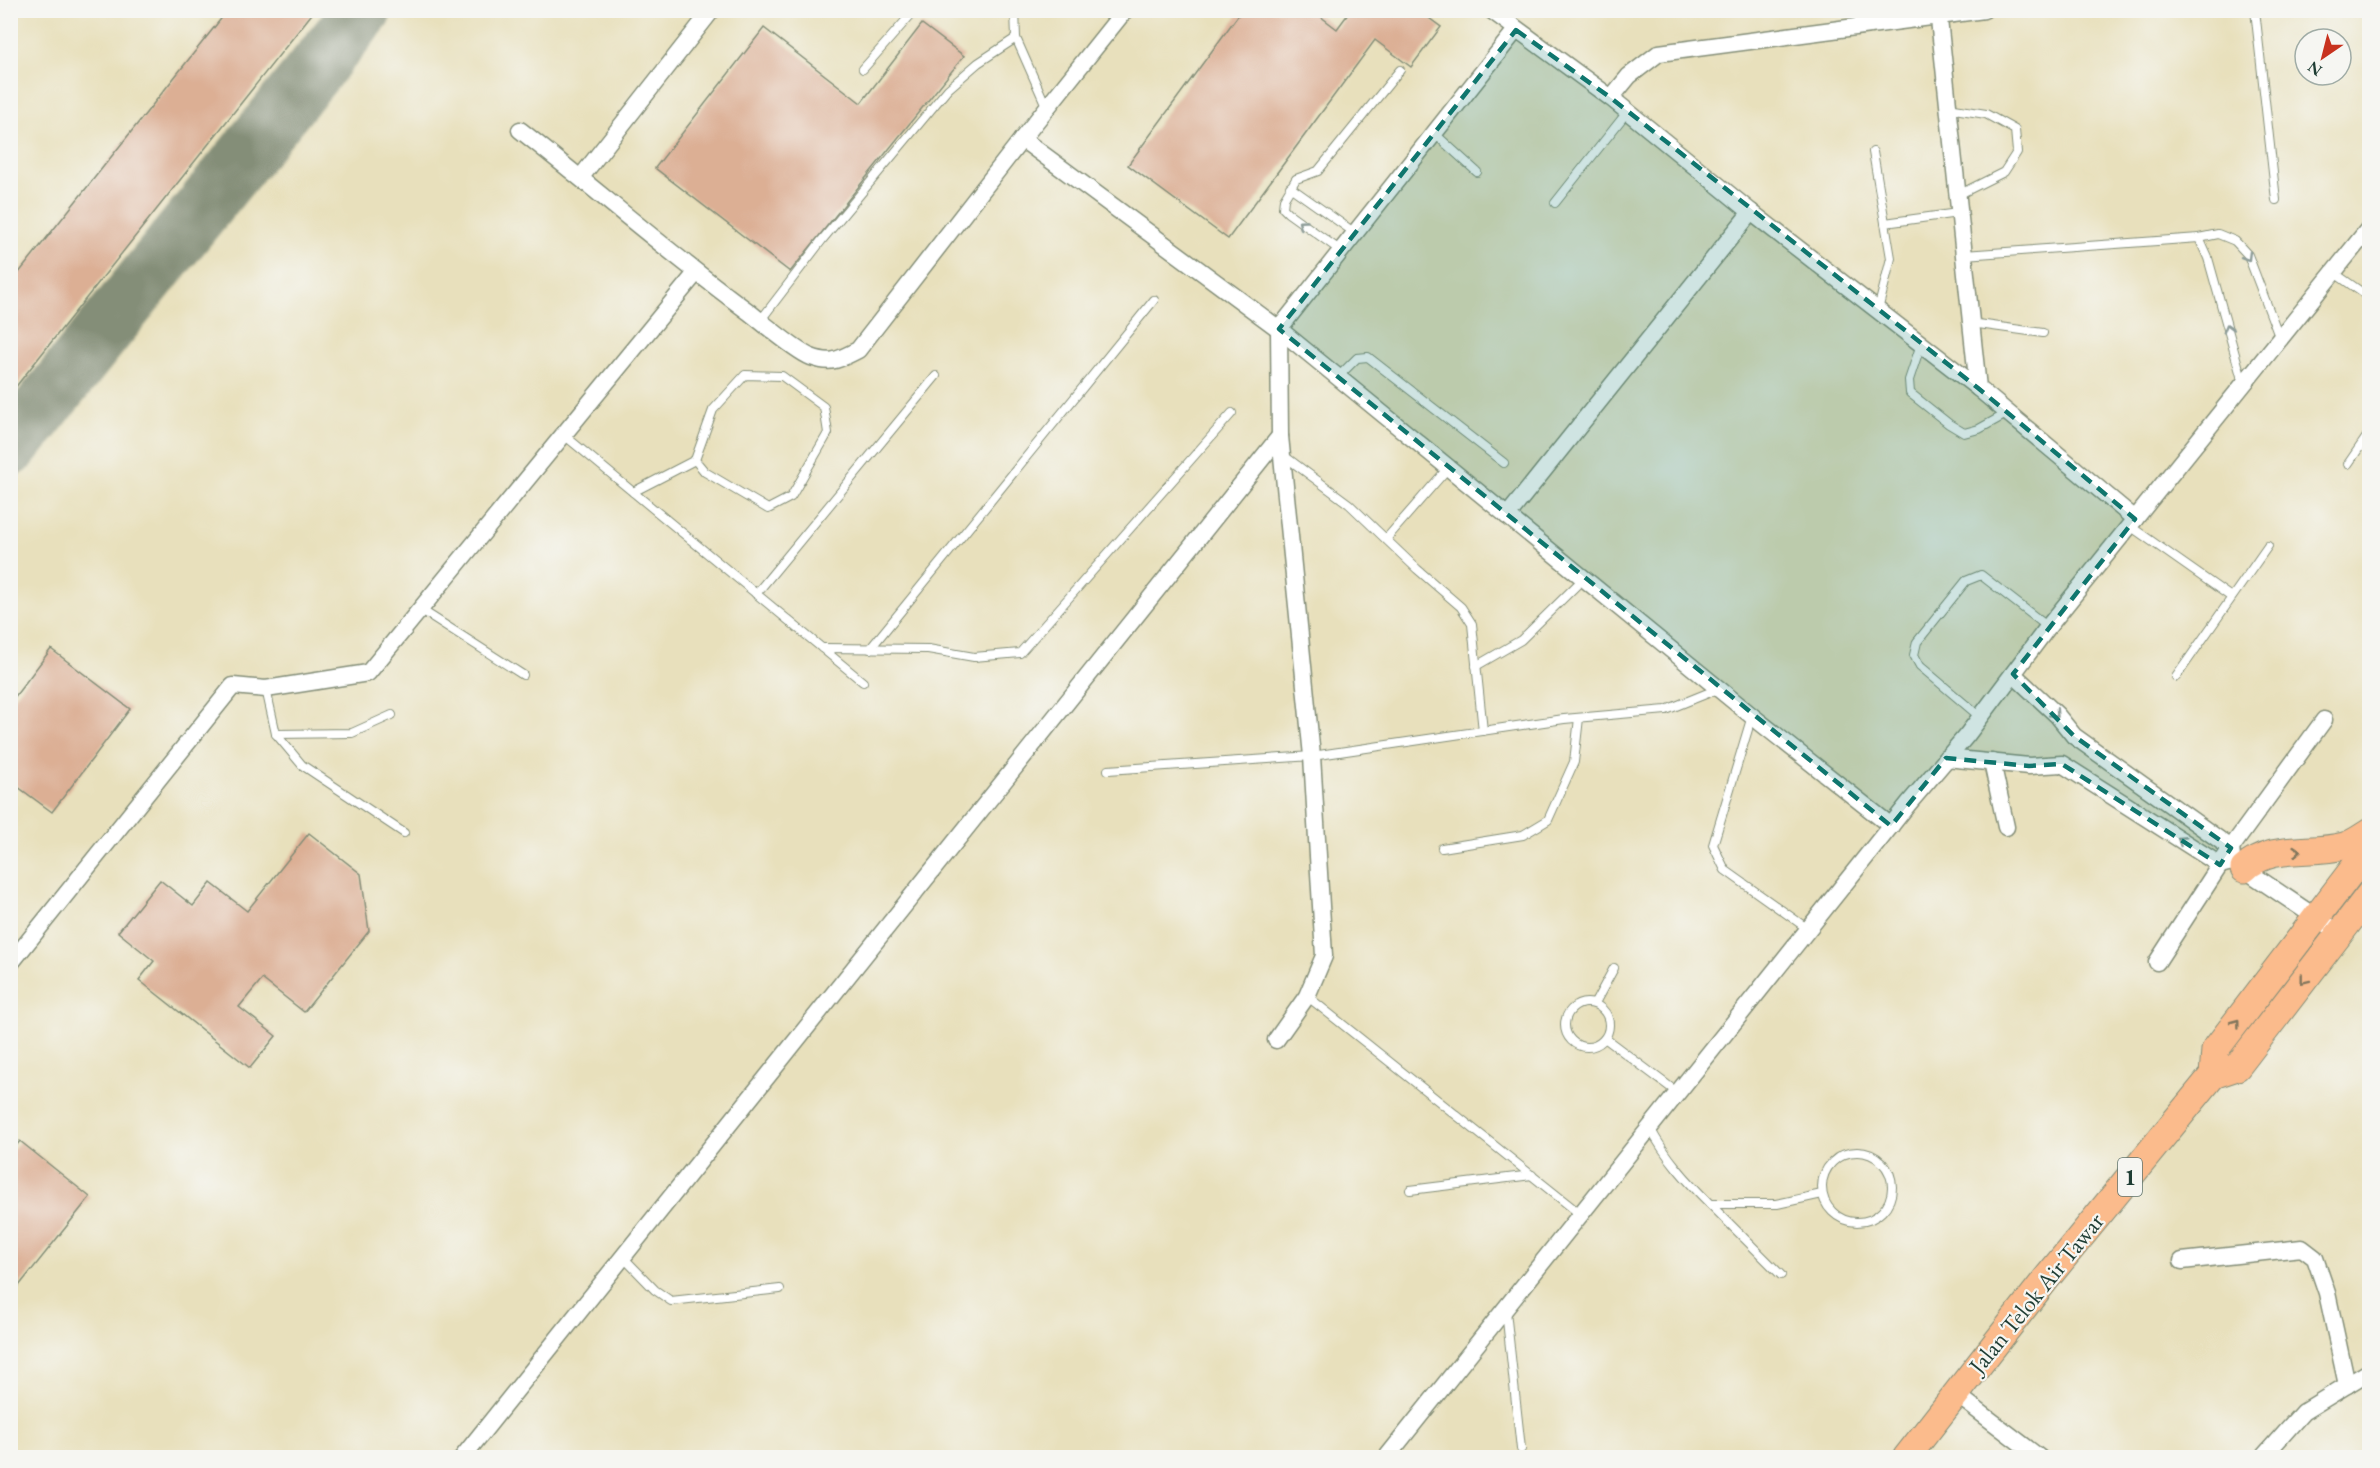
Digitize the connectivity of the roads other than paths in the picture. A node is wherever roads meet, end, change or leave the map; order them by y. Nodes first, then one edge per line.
1 (712, 10) edge
2 (915, 10) edge
3 (1015, 10) edge
4 (1125, 10) edge
5 (1491, 10) edge
6 (1984, 10) edge
7 (2255, 10) edge
8 (1938, 13) edge
9 (1516, 30) junction
10 (1016, 38) junction
11 (863, 69) dead end
12 (1400, 70) dead end
13 (1611, 98) junction
14 (1047, 108) junction
15 (1948, 108) junction
16 (1628, 111) junction
17 (519, 130) dead end
18 (1434, 133) junction
19 (1022, 139) junction
20 (1873, 152) dead end
21 (1477, 172) dead end
22 (581, 177) junction
23 (1290, 187) junction
24 (1958, 195) junction
25 (2276, 200) dead end
26 (1556, 202) dead end
27 (1750, 212) junction
28 (1959, 213) junction
29 (1885, 223) junction
30 (2370, 227) edge
31 (1355, 233) junction
32 (2199, 238) junction
33 (1341, 251) junction
34 (1964, 255) junction
35 (2333, 272) junction
36 (696, 273) junction
37 (2370, 298) edge
38 (1154, 300) dead end
39 (1878, 310) junction
40 (760, 321) junction
41 (1971, 323) junction
42 (1279, 328) junction
43 (2043, 333) dead end
44 (2280, 339) junction
45 (1921, 344) junction
46 (936, 376) dead end
47 (1338, 377) junction
48 (2243, 384) junction
49 (1978, 388) junction
50 (1232, 413) dead end
51 (2008, 413) junction
52 (2370, 432) edge
53 (564, 435) junction
54 (1280, 436) junction
55 (1282, 454) junction
56 (695, 460) junction
57 (1504, 463) dead end
58 (2348, 464) dead end
59 (1448, 468) junction
60 (633, 492) junction
61 (1507, 516) junction
62 (2132, 522) junction
63 (1386, 539) junction
64 (2268, 546) dead end
65 (1583, 579) junction
66 (756, 594) junction
67 (2231, 597) junction
68 (420, 609) junction
69 (2048, 627) junction
70 (822, 648) junction
71 (870, 649) junction
72 (1476, 666) junction
73 (2013, 674) junction
74 (523, 675) dead end
75 (2176, 676) dead end
76 (863, 682) dead end
77 (1718, 688) junction
78 (266, 689) junction
79 (392, 715) dead end
80 (1752, 716) junction
81 (1980, 717) junction
82 (1579, 718) junction
83 (2324, 720) dead end
84 (1483, 731) junction
85 (276, 734) junction
86 (2074, 736) junction
87 (1312, 756) junction
88 (1946, 758) junction
89 (1992, 762) junction
90 (2062, 764) junction
91 (1108, 770) dead end
92 (1891, 826) junction
93 (2006, 826) dead end
94 (2370, 832) edge
95 (404, 833) dead end
96 (2370, 847) edge
97 (1442, 848) dead end
98 (2232, 861) junction
99 (2370, 894) edge
100 (2315, 917) junction
101 (1808, 929) junction
102 (2339, 933) junction
103 (10, 963) edge
104 (2157, 963) dead end
105 (1614, 968) dead end
106 (1307, 996) junction
107 (1595, 1003) junction
108 (1606, 1038) junction
109 (1276, 1040) dead end
110 (2212, 1075) junction
111 (1677, 1093) junction
112 (1650, 1128) junction
113 (1532, 1175) junction
114 (1410, 1190) dead end
115 (1822, 1194) junction
116 (1710, 1204) junction
117 (1580, 1214) junction
118 (623, 1257) junction
119 (2182, 1261) dead end
120 (1780, 1275) dead end
121 (780, 1288) dead end
122 (1506, 1307) junction
123 (2370, 1371) edge
124 (2347, 1385) junction
125 (1956, 1394) junction
126 (1521, 1449) dead end
127 (462, 1458) edge
128 (1386, 1458) edge
129 (1906, 1458) edge
130 (2040, 1458) edge
131 (2262, 1458) edge

1 - 22 street
2 - 11 lane
3 - 10 lane
4 - 14 street
5 - 9 street
6 - 8 street
7 - 25 lane
8 - 13 street
8 - 15 street
9 - 13 street
9 - 18 street
10 - 14 lane
10 - 40 lane
12 - 23 lane
13 - 16 street
14 - 19 street
15 - 24 street
15 - 24 lane
16 - 26 lane
16 - 27 street
17 - 22 street
18 - 21 lane
18 - 31 street
19 - 40 street
19 - 42 street
20 - 29 lane
22 - 36 street
23 - 31 lane
33 -> 23 lane
24 - 28 street
27 - 39 street
27 - 61 street
28 - 29 lane
28 - 34 street
29 - 39 lane
30 - 35 street
31 - 33 street
32 - 34 lane
32 -> 44 lane
48 -> 32 lane
33 - 42 street
34 - 41 street
35 - 37 lane
35 - 44 street
36 - 40 street
36 - 53 street
38 - 71 lane
39 - 45 street
41 - 43 lane
41 - 49 street
42 - 47 street
42 - 54 street
44 - 48 street
45 - 49 street
45 - 51 lane
46 - 66 lane
47 - 57 lane
47 - 59 street
48 - 62 street
49 - 51 street
50 - 71 lane
51 - 62 street
52 - 58 lane
53 - 60 lane
53 - 68 street
54 - 55 street
54 - 118 street
55 - 63 lane
55 - 87 street
56 - 56 lane
56 - 60 lane
59 - 61 street
59 - 63 lane
60 - 66 lane
61 - 65 street
62 - 67 lane
62 - 69 street
63 - 72 lane
64 - 67 lane
65 - 72 lane
65 - 77 street
66 - 70 lane
67 - 75 lane
68 - 74 lane
68 - 78 street
69 - 73 street
69 - 81 lane
70 - 71 lane
70 - 76 lane
72 - 84 lane
73 - 81 street
73 -> 86 street
77 - 80 street
77 - 82 lane
78 - 85 lane
78 - 103 street
79 - 85 lane
80 - 92 street
80 - 101 lane
81 - 88 street
82 - 84 lane
82 - 97 lane
83 - 98 street
84 - 87 lane
85 - 95 lane
86 - 90 street
86 - 98 street
87 - 91 lane
87 - 106 street
88 - 89 street
88 - 92 street
89 - 90 street
89 - 93 street
98 -> 90 street
92 - 101 street
98 -> 94 main road
96 - 100 main road, Jalan Telok Air Tawar / 1
98 - 100 street
98 - 104 street
99 - 102 main road, Jalan Telok Air Tawar / 1
100 - 102 street
110 -> 100 main road, Jalan Telok Air Tawar / 1
101 - 111 street
102 -> 110 main road, Jalan Telok Air Tawar / 1
105 - 107 lane
106 - 109 street
106 - 113 lane
107 - 108 lane
107 - 108 lane
108 - 111 lane
110 - 125 main road, Jalan Telok Air Tawar / 1
111 - 112 street
112 - 116 lane
112 - 117 street
113 - 114 lane
113 - 117 lane
115 - 115 lane
115 - 116 lane
116 - 120 lane
117 - 122 street
118 - 121 lane
118 - 127 street
119 - 124 street
122 - 126 lane
122 - 128 street
123 - 124 street
124 - 131 street
125 - 129 main road, Jalan Telok Air Tawar / 1
125 - 130 street

